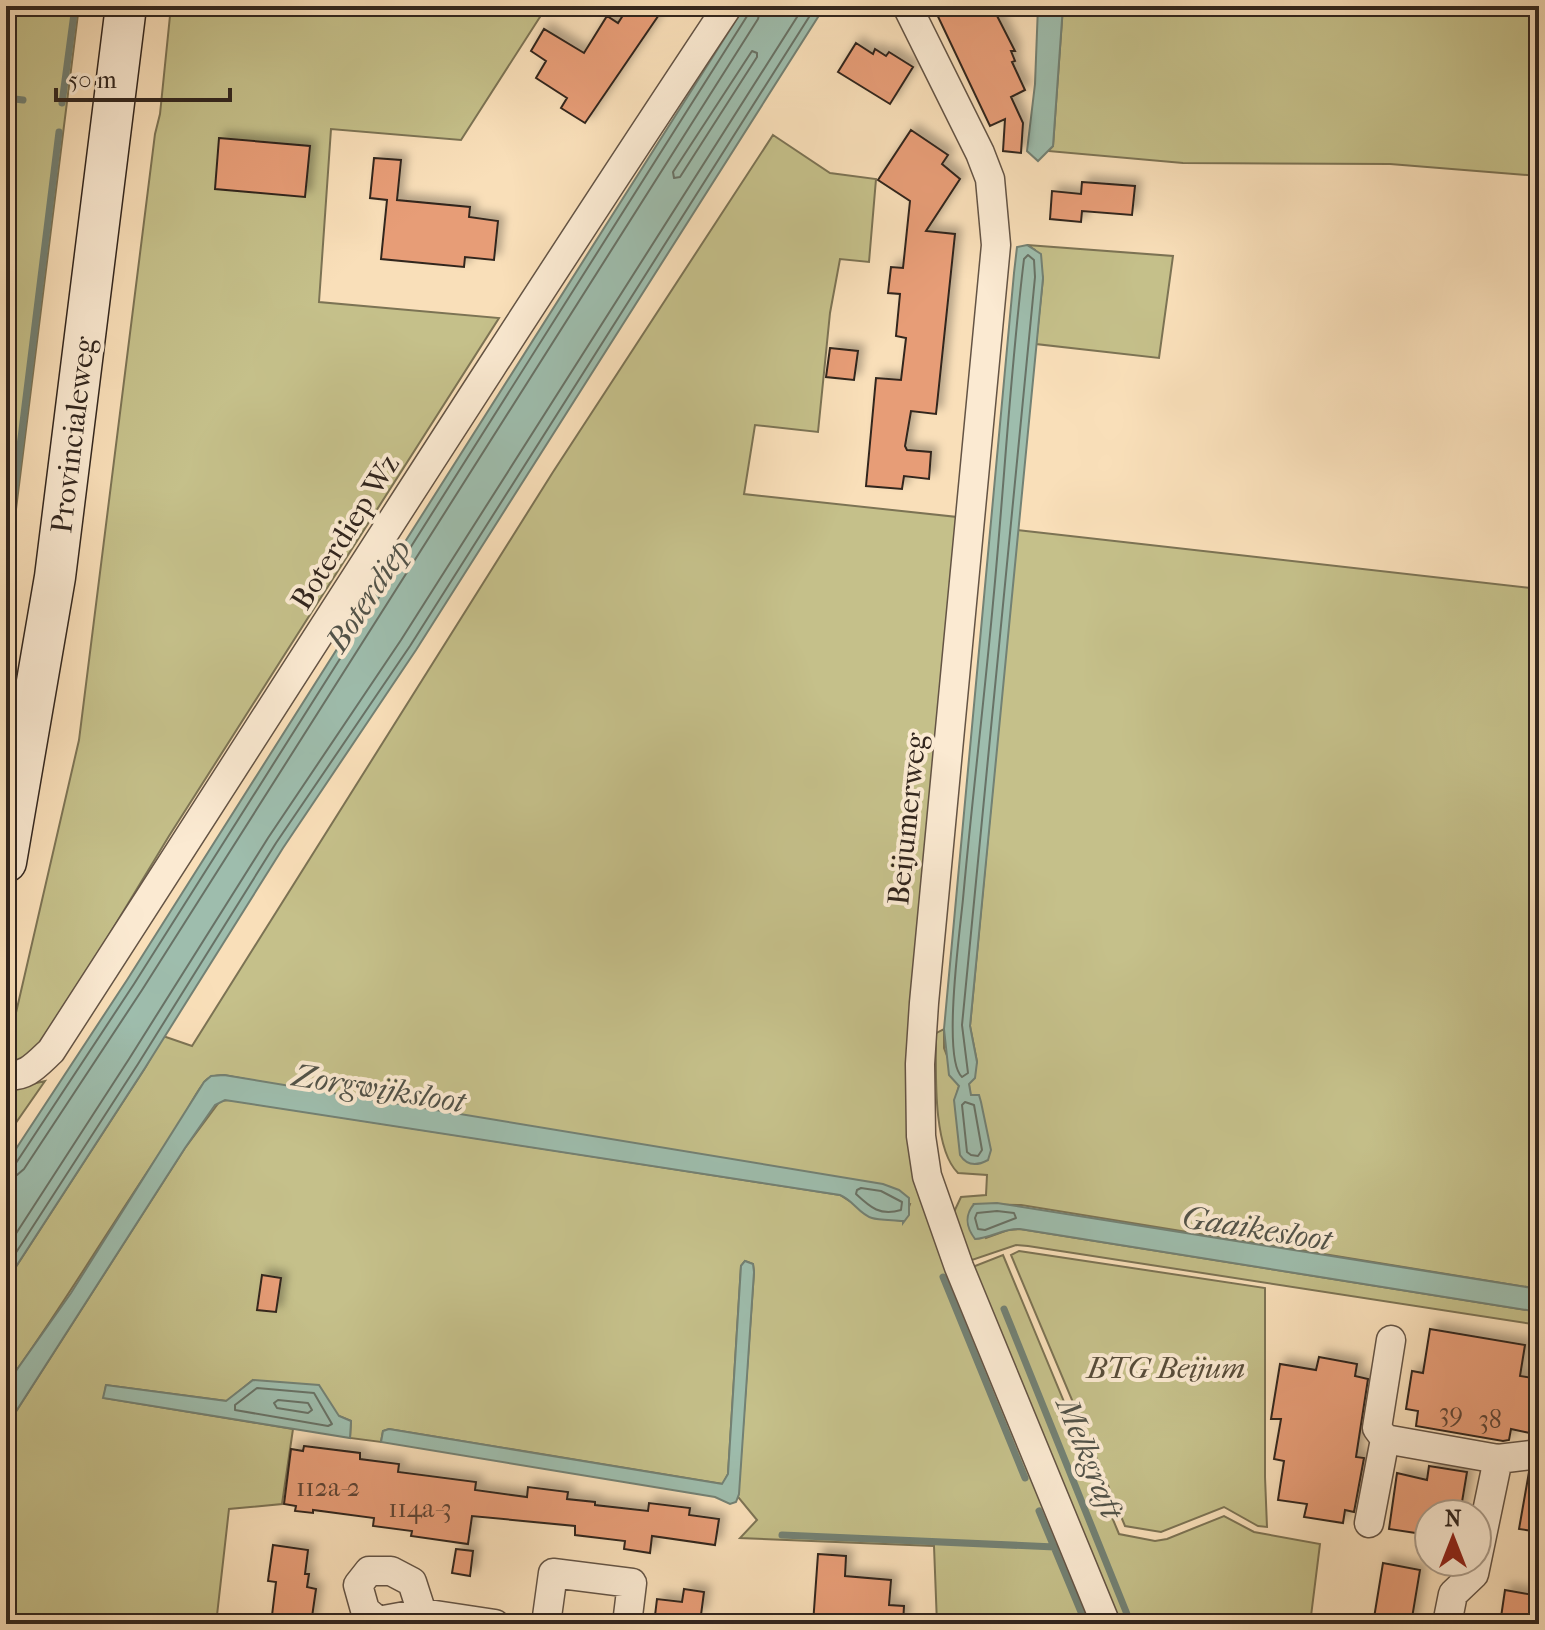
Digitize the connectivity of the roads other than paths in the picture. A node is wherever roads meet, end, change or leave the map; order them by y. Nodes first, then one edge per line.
1 (126, 6) edge
2 (728, 6) edge
3 (907, 6) edge
4 (6, 862) edge
5 (6, 1075) edge
6 (1391, 1340) dead end
7 (1385, 1439) junction
8 (1539, 1454) edge
9 (1498, 1459) junction
10 (1369, 1523) dead end
11 (422, 1613) junction
12 (378, 1622) edge
13 (495, 1624) edge
14 (546, 1624) edge
15 (627, 1624) edge
16 (1106, 1624) edge
17 (1447, 1624) edge

1 - 4 main road, Provincialeweg
2 - 5 street, Boterdiep Wz
3 - 16 street, Beijumerweg
6 - 7 street
7 - 9 street
7 - 10 street
8 - 9 street
9 - 17 street
11 - 12 street
11 - 12 street
11 - 13 street
14 - 15 street

